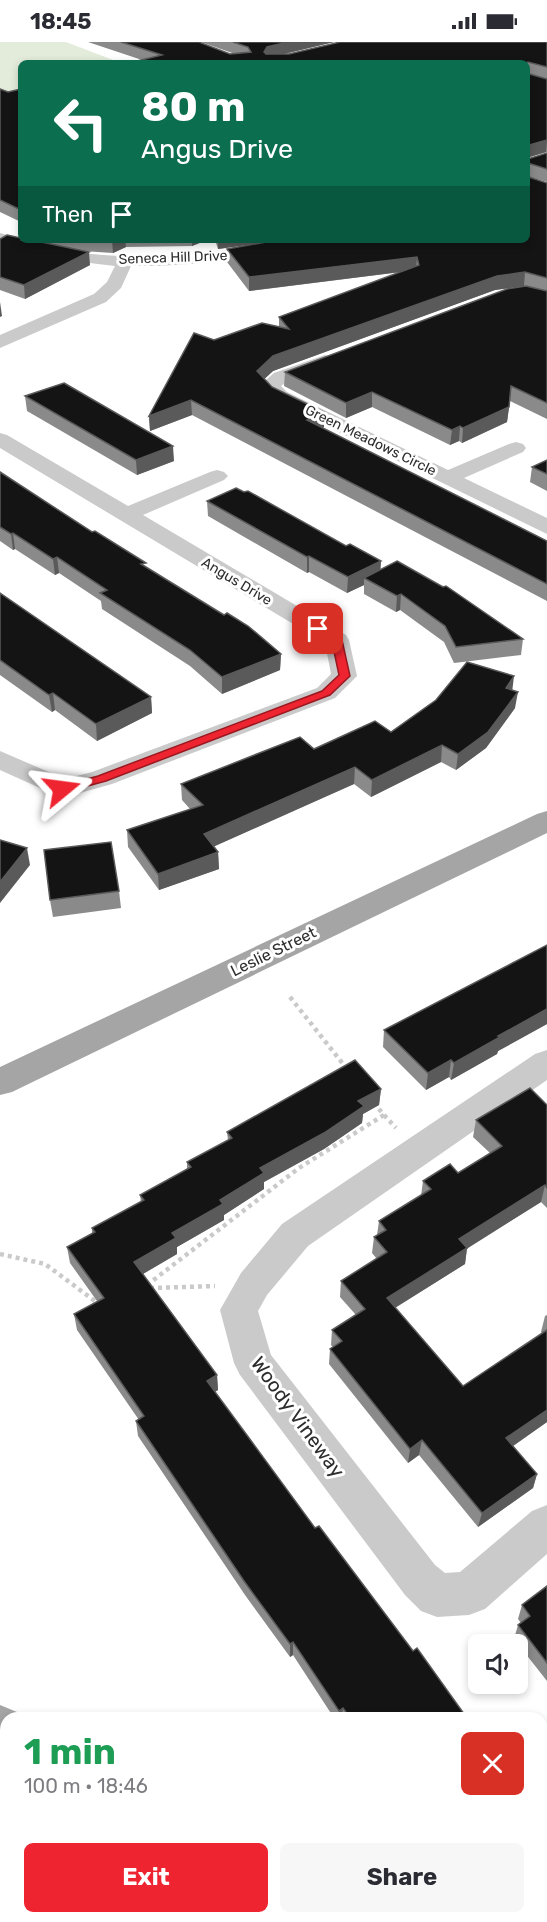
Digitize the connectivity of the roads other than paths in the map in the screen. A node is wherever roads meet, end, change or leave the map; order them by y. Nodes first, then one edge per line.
1 (0, 238) edge
2 (298, 243) edge
3 (125, 261) junction
4 (0, 342) edge
5 (348, 353) edge
6 (0, 439) edge
7 (516, 448) dead end
8 (217, 476) dead end
9 (447, 478) junction
10 (125, 515) junction
11 (547, 527) edge
12 (0, 759) edge
13 (547, 820) edge
14 (10, 1074) edge
15 (542, 1074) edge
16 (0, 1106) edge
17 (547, 1526) edge

1 - 3 street, Seneca Hill Drive
2 - 3 street, Seneca Hill Drive
3 - 4 street
5 - 9 street, Green Meadows Circle
6 - 10 street, Angus Drive
7 - 9 street
8 - 10 street
9 - 11 street, Green Meadows Circle
10 - 12 street, Angus Drive
13 - 14 main road, Leslie Street
14 - 16 main road
15 - 17 street, Woody Vineway

